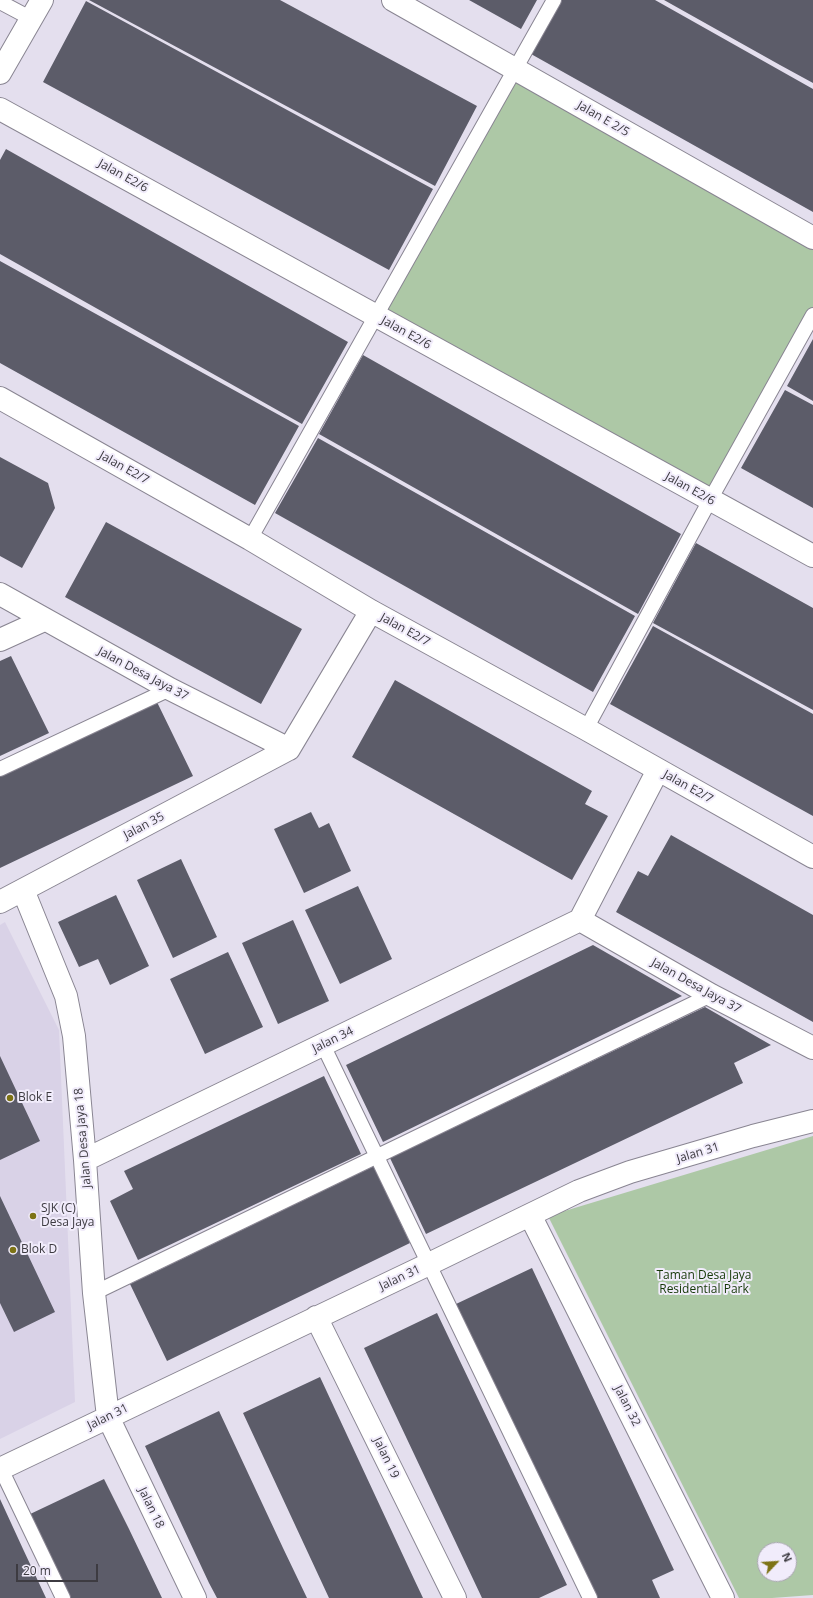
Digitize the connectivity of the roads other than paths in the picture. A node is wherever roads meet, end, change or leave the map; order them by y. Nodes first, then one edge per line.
1 (42, 0) edge
2 (393, 0) edge
3 (554, 0) edge
4 (0, 2) edge
5 (32, 19) junction
6 (515, 69) junction
7 (0, 73) edge
8 (0, 108) edge
9 (813, 238) edge
10 (813, 315) edge
11 (376, 316) junction
12 (0, 398) edge
13 (710, 500) junction
14 (250, 539) junction
15 (813, 556) edge
16 (0, 594) edge
17 (371, 611) junction
18 (44, 620) junction
19 (0, 640) edge
20 (170, 689) junction
21 (586, 729) junction
22 (289, 750) junction
23 (0, 769) edge
24 (658, 770) junction
25 (813, 857) edge
26 (23, 890) junction
27 (0, 902) edge
28 (580, 920) junction
29 (710, 995) junction
30 (323, 1045) junction
31 (813, 1048) edge
32 (813, 1121) edge
33 (377, 1156) junction
34 (85, 1160) junction
35 (530, 1215) junction
36 (429, 1264) junction
37 (94, 1293) junction
38 (316, 1317) junction
39 (108, 1417) junction
40 (0, 1469) edge
41 (63, 1598) edge
42 (195, 1598) edge
43 (455, 1598) edge
44 (590, 1598) edge
45 (723, 1598) edge

1 - 5 street
2 - 6 street, Jalan E 2/5
3 - 6 lane
4 - 5 lane
5 - 7 street
6 - 9 street, Jalan E 2/5
6 - 11 lane
8 - 11 street, Jalan E2/6
10 - 13 lane
11 - 13 street, Jalan E2/6
11 - 14 lane
12 - 14 street, Jalan E2/7
13 - 15 street, Jalan E2/6
13 - 21 lane
14 - 17 street, Jalan E2/7
16 - 18 street, Jalan Desa Jaya 37
17 - 21 street, Jalan E2/7
17 - 22 street
18 - 19 street
18 - 20 street, Jalan Desa Jaya 37
20 - 22 street, Jalan Desa Jaya 37
20 - 23 lane
21 - 24 street, Jalan E2/7
22 - 26 street, Jalan 35
24 - 25 street, Jalan E2/7
24 - 28 street
26 - 27 street, Jalan 35
26 - 34 street, Jalan Desa Jaya 18
28 - 29 street, Jalan Desa Jaya 37
28 - 30 street, Jalan 34
29 - 31 street, Jalan Desa Jaya 37
29 - 33 lane
30 - 33 lane
30 - 34 street, Jalan 34
32 - 35 street, Jalan 31
33 - 36 lane
33 - 37 lane
34 - 37 street, Jalan Desa Jaya 18
35 - 36 street, Jalan 31
35 - 45 street, Jalan 32
36 - 38 street, Jalan 31
36 - 44 lane
37 - 39 street, Jalan Desa Jaya 18
38 - 39 street, Jalan 31
38 - 43 street, Jalan 19
39 - 40 street, Jalan 31
39 - 42 street, Jalan 18
40 - 41 lane

